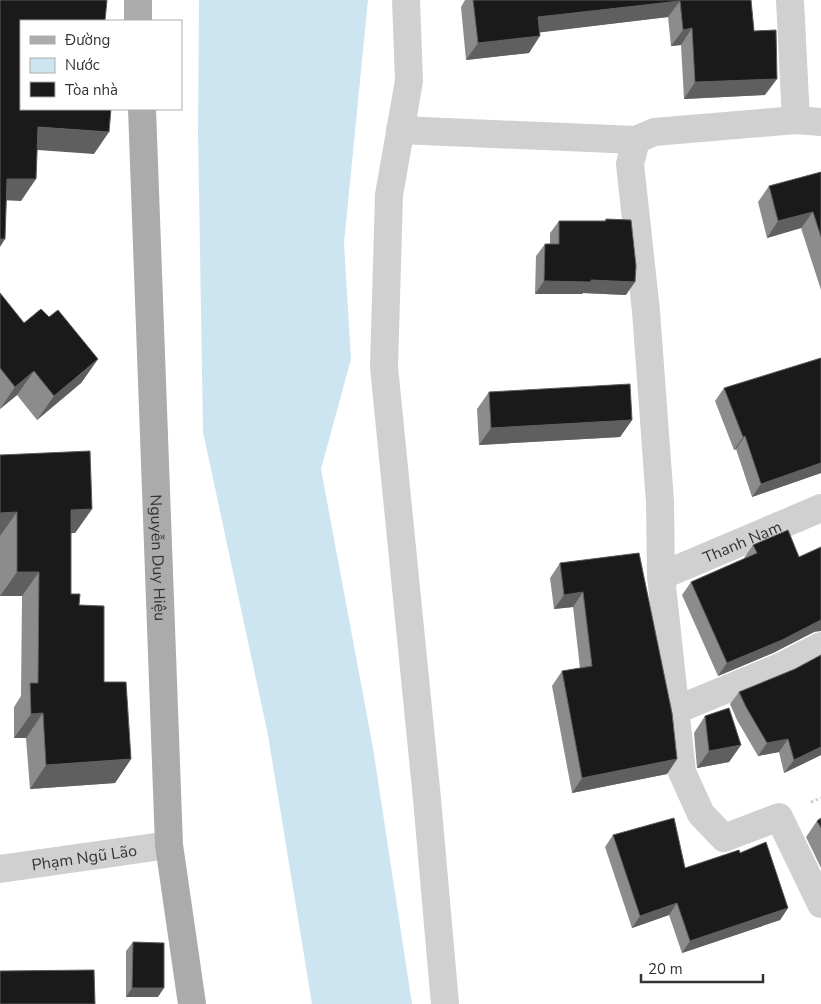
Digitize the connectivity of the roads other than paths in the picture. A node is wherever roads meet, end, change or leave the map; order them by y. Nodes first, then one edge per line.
1 (138, 0) edge
2 (406, 0) edge
3 (790, 0) edge
4 (138, 20) edge
5 (142, 110) edge
6 (808, 121) edge
7 (400, 130) junction
8 (636, 140) junction
9 (821, 508) edge
10 (661, 576) junction
11 (821, 646) edge
12 (676, 710) junction
13 (169, 845) junction
14 (0, 869) edge
15 (821, 904) edge
16 (192, 1004) edge
17 (445, 1004) edge

1 - 4 main road
2 - 7 street
3 - 6 street
5 - 13 main road, Nguyễn Duy Hiệu
6 - 8 street
7 - 8 street
7 - 17 street
8 - 10 street
9 - 10 street, Thanh Nam
10 - 12 street
11 - 12 street
12 - 15 street
13 - 14 street, Phạm Ngũ Lão
13 - 16 main road, Nguyễn Duy Hiệu

